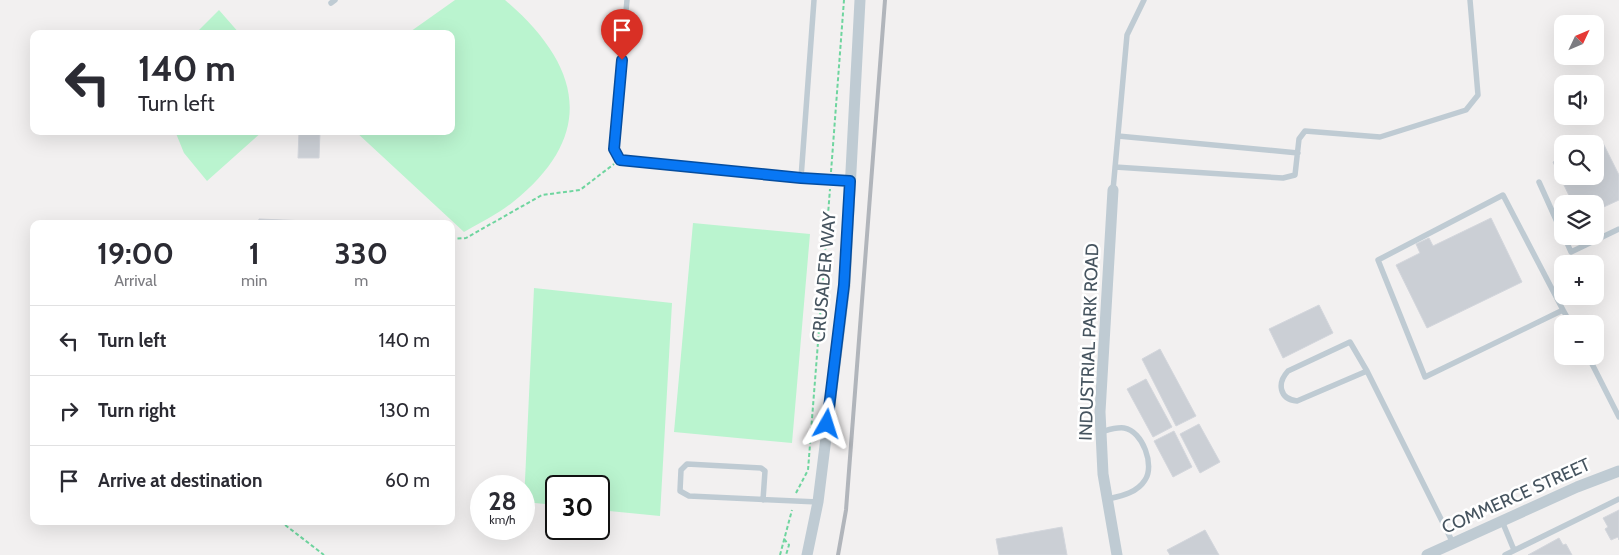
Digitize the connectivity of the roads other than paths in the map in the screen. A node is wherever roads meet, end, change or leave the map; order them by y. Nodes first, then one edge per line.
1 (628, 0) edge
2 (814, 0) edge
3 (860, 0) edge
4 (1144, 0) edge
5 (1470, 0) edge
6 (1118, 136) junction
7 (1298, 153) junction
8 (1115, 167) junction
9 (801, 178) junction
10 (850, 181) junction
11 (1539, 182) dead end
12 (1113, 190) joint
13 (1554, 215) edge
14 (1619, 229) edge
15 (1604, 236) edge
16 (1568, 245) edge
17 (1586, 245) edge
18 (1563, 310) junction
19 (1566, 315) edge
20 (1593, 365) edge
21 (1367, 371) junction
22 (1619, 417) edge
23 (1101, 432) junction
24 (1619, 471) edge
25 (1108, 499) junction
26 (1619, 499) edge
27 (763, 500) junction
28 (818, 502) junction
29 (1502, 521) junction
30 (1453, 543) junction
31 (1514, 550) junction
32 (807, 555) edge
33 (1117, 555) edge
34 (1428, 555) edge
35 (1505, 555) edge

1 - 9 lane
2 - 9 lane
3 - 10 street, CRUSADER WAY
4 - 6 lane
5 - 7 lane
6 - 7 lane
6 - 8 lane
7 - 8 lane
8 - 12 lane
9 - 10 lane
10 - 28 street, CRUSADER WAY
11 - 13 lane
12 - 23 street, INDUSTRIAL PARK ROAD
14 - 15 lane
16 - 17 lane
18 - 18 lane
18 - 19 lane
20 - 22 lane
21 - 21 lane
21 - 30 lane
23 - 25 street, INDUSTRIAL PARK ROAD
23 - 25 lane
24 - 29 street, COMMERCE STREET
25 - 33 street, INDUSTRIAL PARK ROAD
26 - 31 lane
27 - 27 lane
27 - 28 lane
28 - 32 street, CRUSADER WAY
29 - 30 street, COMMERCE STREET
29 - 31 lane
30 - 34 street, COMMERCE STREET
31 - 35 lane

